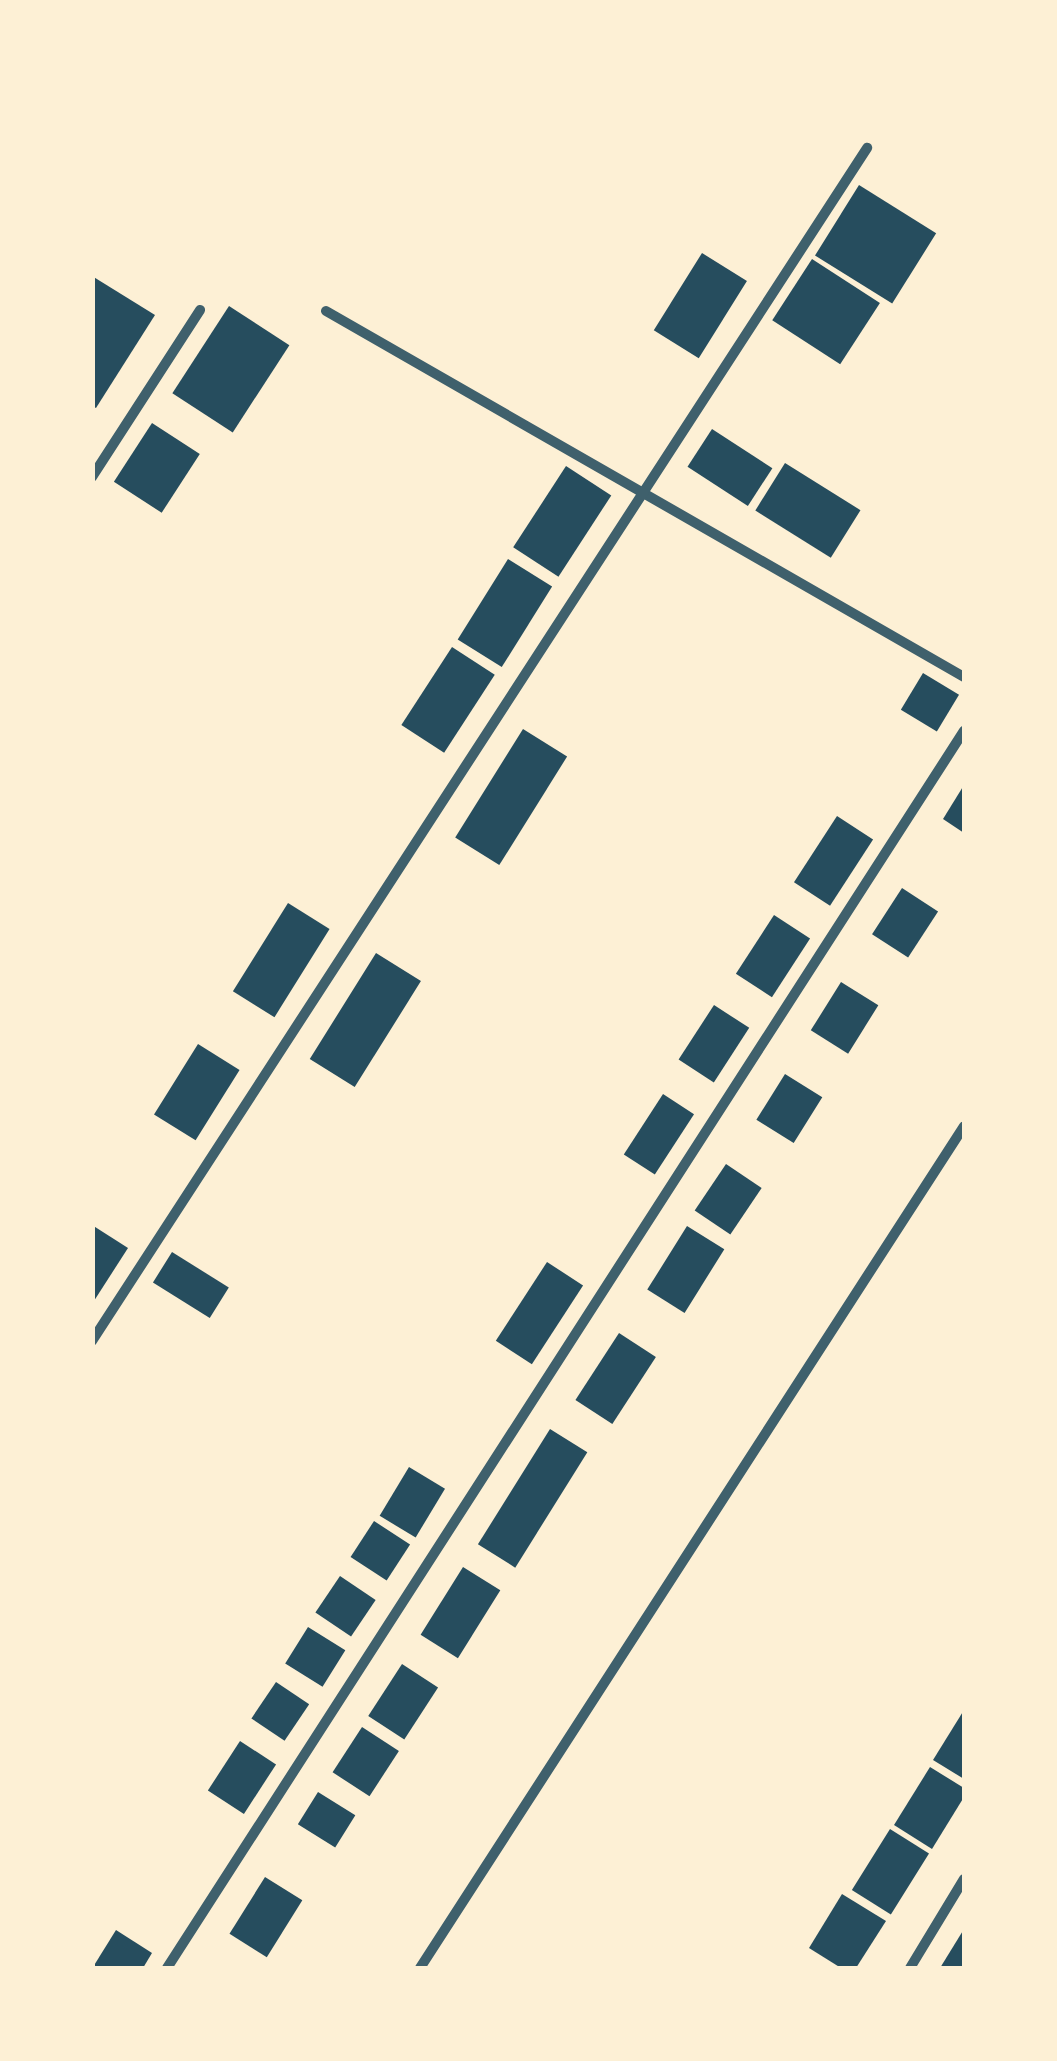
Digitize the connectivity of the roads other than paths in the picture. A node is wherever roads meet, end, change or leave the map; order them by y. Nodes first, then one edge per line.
1 (867, 148) dead end
2 (200, 310) dead end
3 (326, 311) dead end
4 (92, 477) edge
5 (644, 490) junction
6 (964, 677) edge
7 (964, 731) edge
8 (964, 1126) edge
9 (92, 1341) edge
10 (964, 1879) edge
11 (167, 1968) edge
12 (420, 1968) edge
13 (910, 1968) edge

1 - 5 street
2 - 4 street
3 - 5 street
5 - 6 street
5 - 9 street
7 - 11 street
8 - 12 street
10 - 13 street

